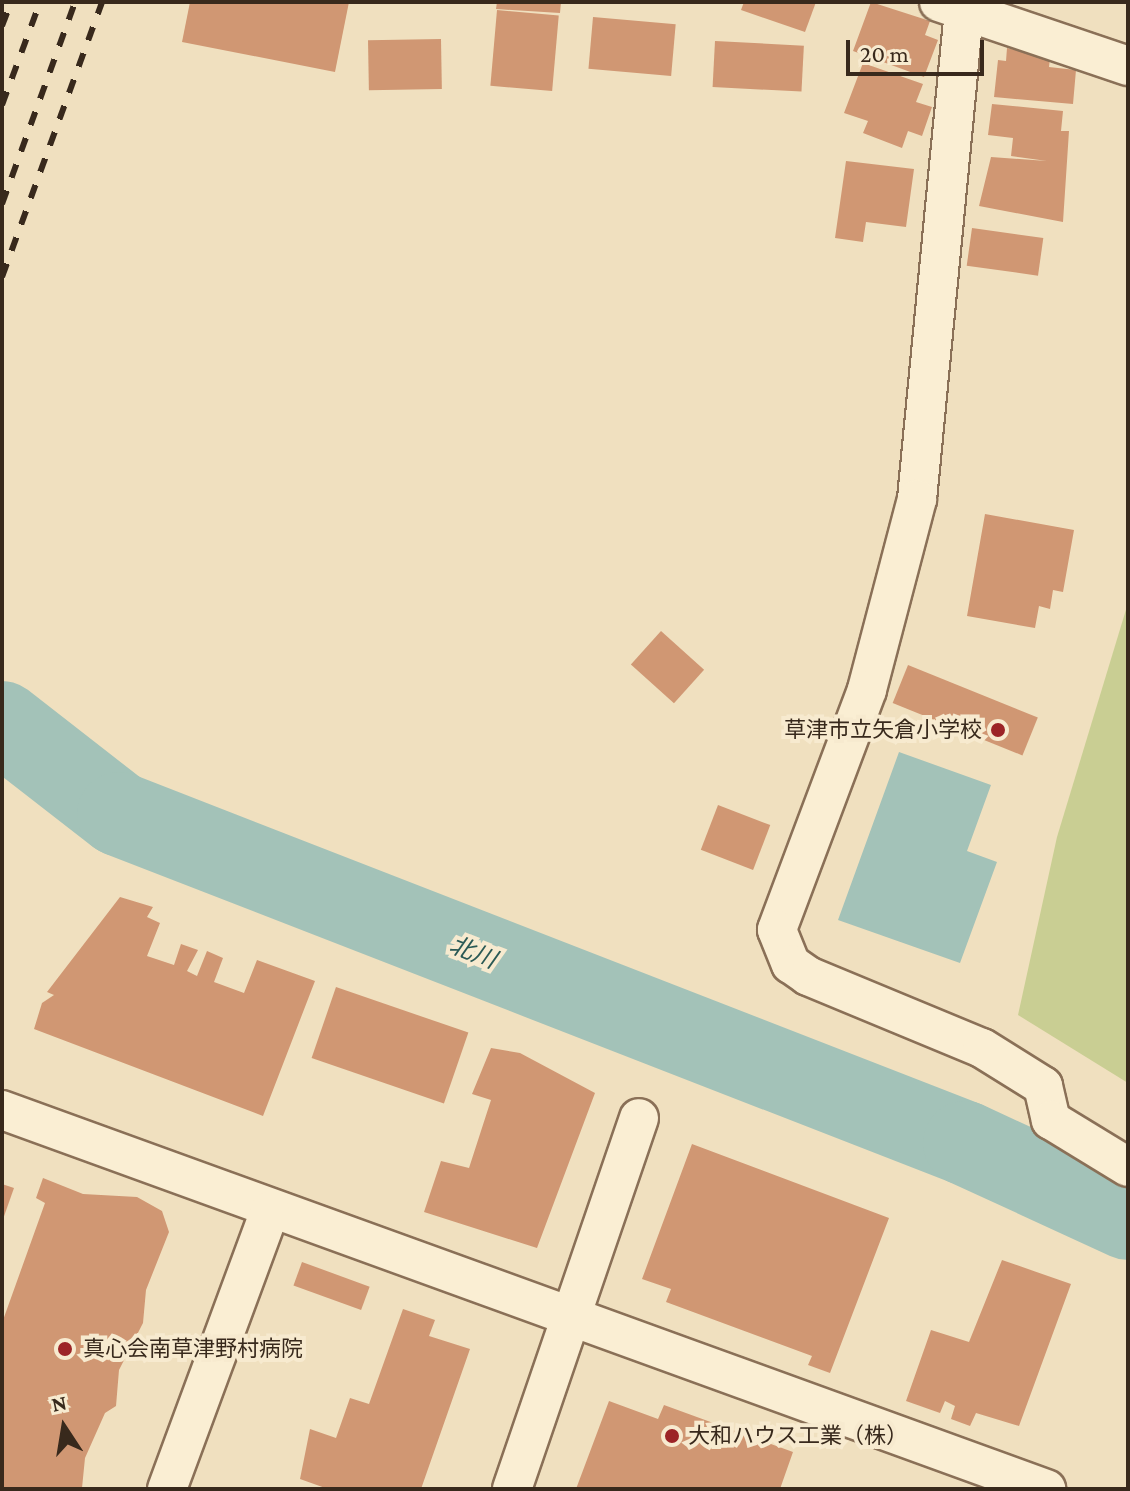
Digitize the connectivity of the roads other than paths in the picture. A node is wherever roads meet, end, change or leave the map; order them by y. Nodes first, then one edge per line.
1 (952, 6) edge
2 (1128, 66) edge
3 (2, 1110) edge
4 (639, 1118) dead end
5 (1128, 1167) edge
6 (270, 1210) junction
7 (574, 1318) junction
8 (167, 1489) edge
9 (512, 1489) edge
10 (1046, 1489) edge

1 - 2 street
1 - 5 street
3 - 6 street
4 - 7 street
6 - 7 street
6 - 8 street
7 - 9 street
7 - 10 street

